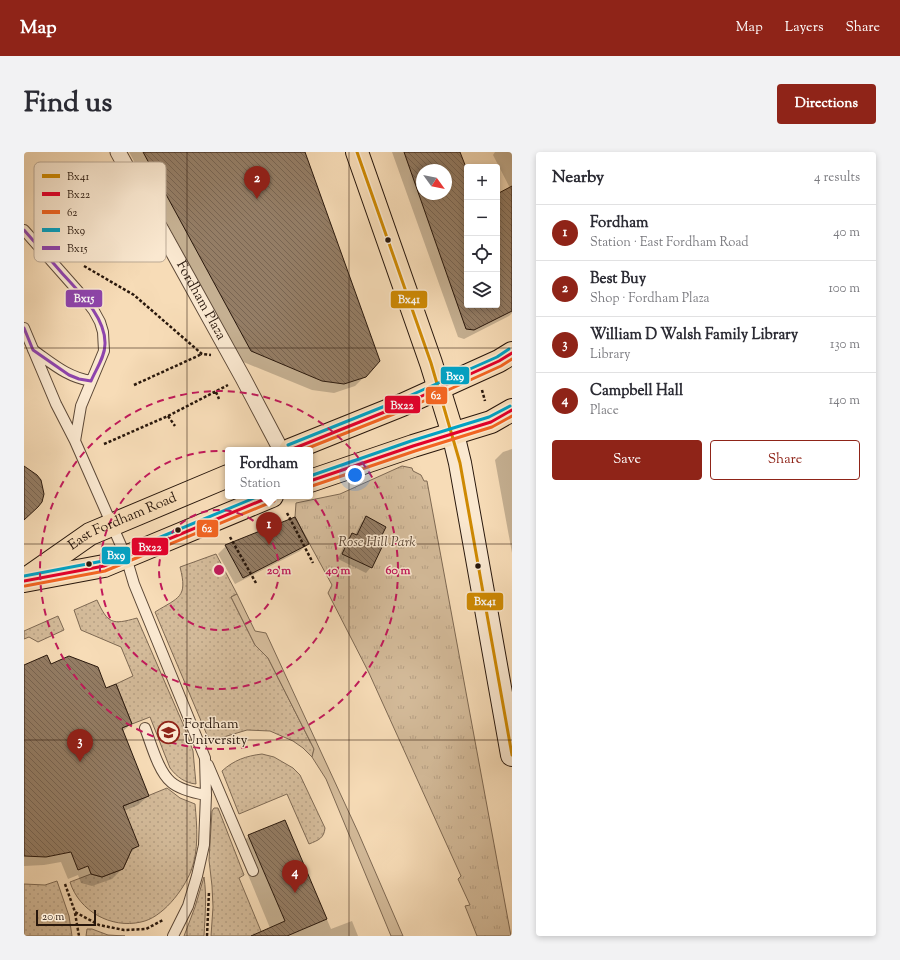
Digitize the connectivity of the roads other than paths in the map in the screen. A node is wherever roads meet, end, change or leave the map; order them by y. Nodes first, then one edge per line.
1 (118, 152) edge
2 (357, 152) edge
3 (124, 162) edge
4 (24, 230) edge
5 (166, 239) edge
6 (34, 241) edge
7 (52, 262) edge
8 (24, 328) edge
9 (34, 350) junction
10 (512, 353) edge
11 (91, 381) junction
12 (439, 388) junction
13 (512, 410) edge
14 (453, 434) junction
15 (75, 441) junction
16 (279, 447) edge
17 (297, 447) edge
18 (225, 477) edge
19 (313, 480) edge
20 (265, 499) edge
21 (112, 525) junction
22 (126, 557) junction
23 (24, 581) edge
24 (145, 728) dead end
25 (512, 755) edge
26 (205, 758) junction
27 (206, 795) junction
28 (253, 871) dead end
29 (173, 936) edge

1 - 3 street, Fordham Plaza
2 - 12 main road
4 - 6 lane
5 - 16 street, Fordham Plaza
7 - 11 lane
8 - 9 lane
9 - 11 lane
9 - 15 lane
10 - 12 main road
11 - 15 lane
12 - 14 main road
12 - 17 main road
13 - 14 main road
14 - 19 main road
14 - 25 main road
15 - 21 lane
18 - 21 main road, East Fordham Road
20 - 22 main road, East Fordham Road
21 - 22 lane
21 - 23 main road, East Fordham Road
22 - 23 main road, East Fordham Road
22 - 26 lane
24 - 27 lane
26 - 27 lane
26 - 28 lane
27 - 29 lane

